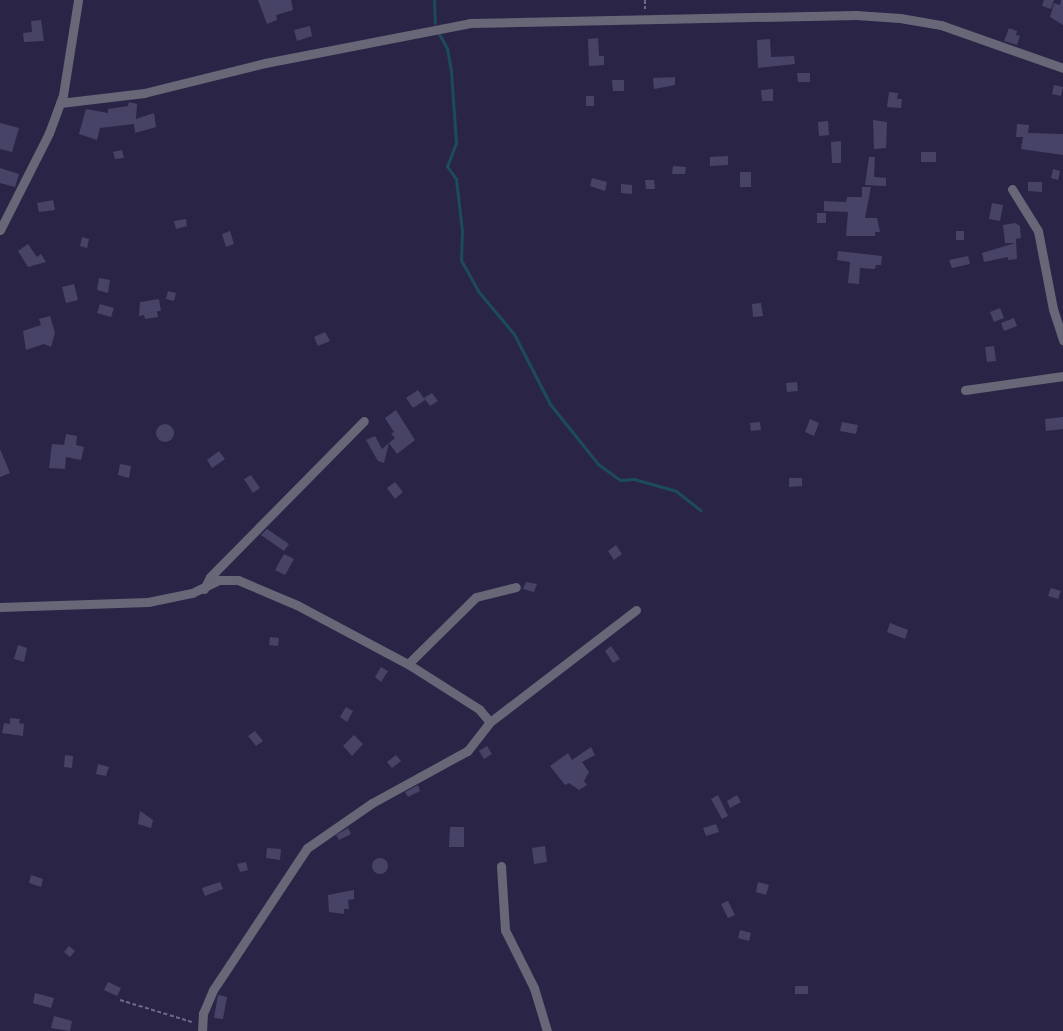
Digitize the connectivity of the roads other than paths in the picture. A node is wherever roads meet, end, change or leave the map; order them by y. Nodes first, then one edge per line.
1 (78, 0) edge
2 (1063, 68) edge
3 (60, 103) junction
4 (1012, 189) dead end
5 (0, 230) edge
6 (1063, 340) edge
7 (1063, 376) edge
8 (965, 390) dead end
9 (364, 421) dead end
10 (516, 587) dead end
11 (204, 589) junction
12 (0, 607) edge
13 (636, 610) dead end
14 (408, 664) junction
15 (490, 722) junction
16 (501, 866) dead end
17 (202, 1027) edge
18 (547, 1031) edge

1 - 3 street
2 - 3 street
3 - 5 street
4 - 6 street
7 - 8 street
9 - 11 street
10 - 14 street
11 - 12 street
11 - 14 street
13 - 15 street
14 - 15 street
15 - 17 street
16 - 18 street

